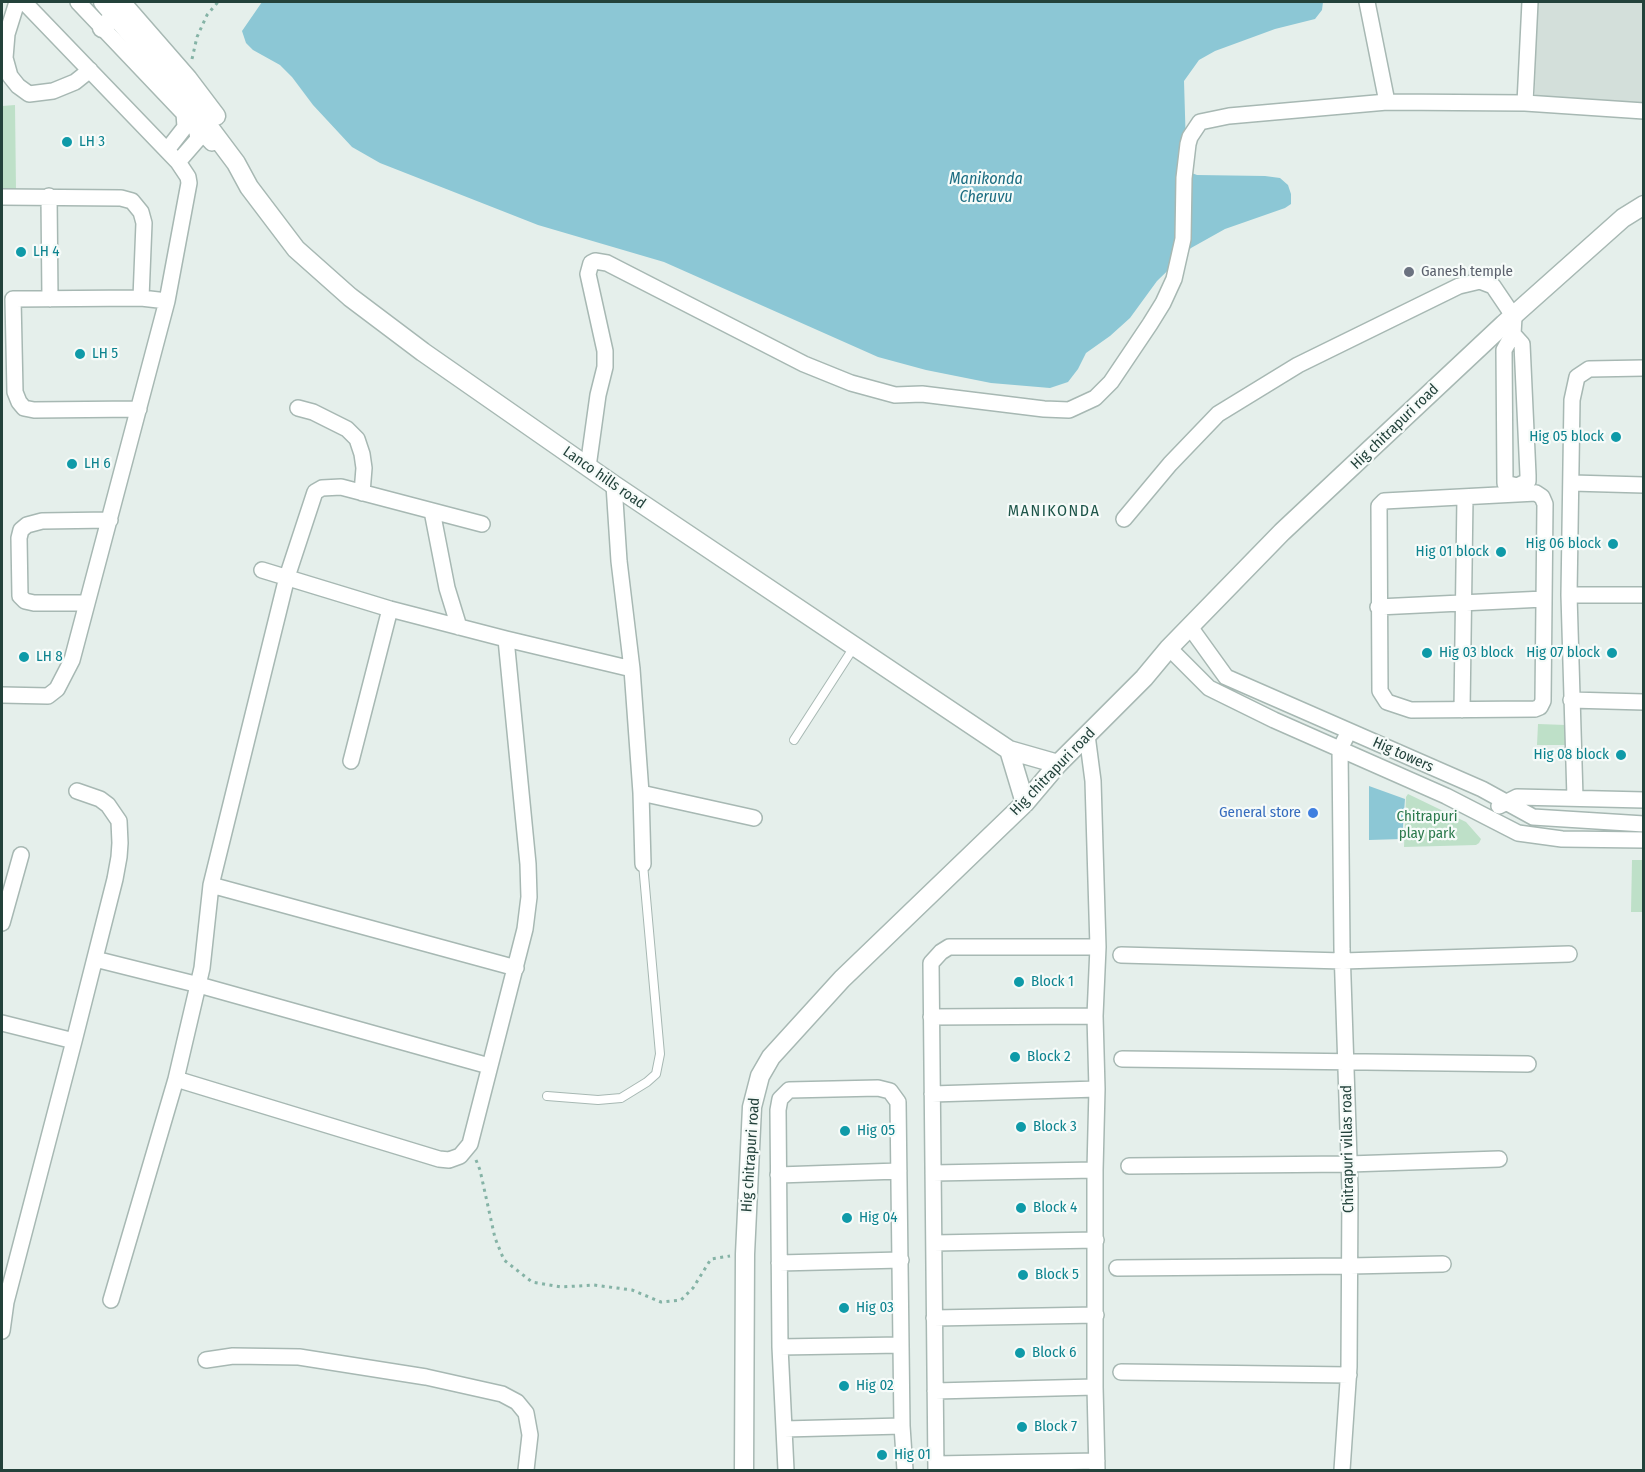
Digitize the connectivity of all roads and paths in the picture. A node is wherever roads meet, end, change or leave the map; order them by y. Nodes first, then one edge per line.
1 (17, 2) edge
2 (24, 2) edge
3 (78, 2) edge
4 (218, 2) edge
5 (1366, 2) edge
6 (1530, 2) edge
7 (113, 10) edge
8 (90, 70) junction
9 (188, 79) junction
10 (1388, 102) junction
11 (1525, 103) junction
12 (1644, 111) edge
13 (184, 113) junction
14 (196, 126) junction
15 (213, 144) dead end
16 (167, 150) junction
17 (178, 162) junction
18 (236, 163) junction
19 (49, 196) junction
20 (2, 197) edge
21 (1644, 205) edge
22 (7, 298) edge
23 (141, 298) junction
24 (50, 299) junction
25 (167, 300) junction
26 (1513, 325) junction
27 (1644, 368) edge
28 (298, 408) dead end
29 (139, 409) junction
30 (588, 467) junction
31 (1572, 483) junction
32 (614, 485) junction
33 (1644, 485) edge
34 (1517, 490) junction
35 (362, 493) junction
36 (1465, 497) junction
37 (432, 511) junction
38 (1124, 519) dead end
39 (110, 520) junction
40 (482, 524) dead end
41 (262, 570) dead end
42 (287, 577) junction
43 (1569, 595) junction
44 (1644, 595) edge
45 (1544, 599) junction
46 (87, 603) junction
47 (1463, 603) junction
48 (1378, 607) junction
49 (390, 609) junction
50 (459, 627) junction
51 (1190, 627) junction
52 (506, 639) junction
53 (854, 647) junction
54 (1169, 648) junction
55 (632, 669) junction
56 (2, 695) edge
57 (1571, 700) junction
58 (1644, 702) edge
59 (1462, 710) junction
60 (1349, 731) junction
61 (1087, 735) junction
62 (794, 740) dead end
63 (1340, 749) junction
64 (1009, 750) junction
65 (351, 761) dead end
66 (1058, 764) junction
67 (77, 791) dead end
68 (641, 793) junction
69 (1575, 798) junction
70 (1644, 801) edge
71 (1025, 803) junction
72 (1507, 803) junction
73 (1480, 812) junction
74 (754, 819) dead end
75 (1644, 824) edge
76 (1644, 840) edge
77 (21, 855) dead end
78 (643, 864) joint
79 (211, 885) junction
80 (2, 923) edge
81 (1098, 947) junction
82 (1569, 954) dead end
83 (1121, 955) dead end
84 (95, 958) junction
85 (1343, 961) junction
86 (516, 968) junction
87 (199, 985) junction
88 (1095, 1016) junction
89 (931, 1017) junction
90 (2, 1023) edge
91 (74, 1041) junction
92 (1122, 1059) dead end
93 (1346, 1063) junction
94 (1527, 1064) dead end
95 (489, 1066) junction
96 (176, 1079) junction
97 (1097, 1089) junction
98 (932, 1094) junction
99 (547, 1096) dead end
100 (470, 1144) junction
101 (1499, 1159) dead end
102 (1348, 1164) junction
103 (1130, 1166) dead end
104 (1095, 1170) junction
105 (899, 1171) junction
106 (933, 1173) junction
107 (778, 1175) junction
108 (1096, 1240) junction
109 (934, 1243) junction
110 (745, 1254) junction
111 (901, 1260) junction
112 (779, 1263) junction
113 (1443, 1264) dead end
114 (1350, 1266) junction
115 (1117, 1268) dead end
116 (111, 1300) dead end
117 (1096, 1315) junction
118 (934, 1318) junction
119 (2, 1331) edge
120 (902, 1345) junction
121 (780, 1347) junction
122 (206, 1360) dead end
123 (1121, 1372) dead end
124 (1349, 1375) junction
125 (1095, 1387) junction
126 (935, 1391) junction
127 (902, 1425) junction
128 (784, 1429) junction
129 (1097, 1466) edge
130 (936, 1467) edge
131 (525, 1470) edge
132 (744, 1470) edge
133 (786, 1470) edge
134 (905, 1470) edge
135 (1342, 1470) edge

1 - 8 street
2 - 8 street
3 - 7 street
4 - 9 path
5 - 10 street
6 - 11 street
7 - 9 street
7 - 13 street
7 - 18 street
8 - 16 street
9 - 18 street
10 - 11 street
10 - 30 street
11 - 12 street
13 - 14 street
13 - 16 street
14 - 15 street
14 - 17 street
16 - 17 street
17 - 25 street
18 - 30 street, Lanco hills road
19 - 20 street
19 - 23 street
19 - 24 street
21 - 26 street, Hig chitrapuri road
22 - 24 street
22 - 29 street
23 - 24 street
23 - 25 street
25 - 29 street
26 - 34 street
26 - 34 street
26 - 38 street
26 - 51 street, Hig chitrapuri road
27 - 31 street
28 - 35 street
29 - 39 street
30 - 32 street, Lanco hills road
31 - 33 street
31 - 43 street
32 - 53 street, Lanco hills road
32 - 55 street
34 - 36 street
34 - 45 street
35 - 37 street
35 - 42 street
36 - 47 street
36 - 48 street
37 - 40 street
37 - 50 street
39 - 46 street
39 - 46 street
41 - 42 street
42 - 49 street
42 - 79 street
43 - 44 street
43 - 57 street
45 - 47 street
45 - 59 street
46 - 56 street
47 - 48 street
47 - 59 street
48 - 59 street
49 - 50 street
49 - 65 street
50 - 52 street
51 - 54 street, Hig chitrapuri road
51 - 60 street, Hig towers
52 - 55 street
52 - 86 street
53 - 62 lane
53 - 64 street, Lanco hills road
54 - 61 street, Hig chitrapuri road
54 - 63 street
55 - 68 street
57 - 58 street
57 - 69 street
60 - 63 street
60 - 72 street, Hig towers
61 - 66 street, Hig chitrapuri road
61 - 81 street
63 - 73 street
63 - 85 street, Chitrapuri villas road
64 - 66 street, Lanco hills road
64 - 71 street
66 - 71 street, Hig chitrapuri road
67 - 84 street
68 - 74 street
68 - 78 street
69 - 70 street
69 - 72 street
71 - 110 street, Hig chitrapuri road
72 - 73 street
72 - 75 street, Hig towers
73 - 76 street
77 - 80 street
78 - 99 lane
79 - 86 street
79 - 87 street
81 - 88 street
81 - 89 street
82 - 85 street
83 - 85 street
84 - 87 street
84 - 91 street
85 - 93 street, Chitrapuri villas road
86 - 95 street
87 - 95 street
87 - 96 street
88 - 89 street
88 - 97 street
89 - 98 street
90 - 91 street
91 - 119 street
92 - 93 street
93 - 94 street
93 - 102 street, Chitrapuri villas road
95 - 100 street
96 - 100 street
96 - 116 street
97 - 98 street
97 - 104 street
98 - 106 street
100 - 110 path
101 - 102 street
102 - 103 street
102 - 114 street, Chitrapuri villas road
104 - 106 street
104 - 108 street
105 - 107 street
105 - 107 street
105 - 111 street
106 - 109 street
107 - 112 street
108 - 109 street
108 - 117 street
109 - 118 street
110 - 132 street, Hig chitrapuri road
111 - 112 street
111 - 120 street
112 - 121 street
113 - 114 street
114 - 115 street
114 - 124 street, Chitrapuri villas road
117 - 118 street
117 - 125 street
118 - 126 street
120 - 121 street
120 - 127 street
121 - 128 street
122 - 131 street
123 - 124 street
124 - 135 street, Chitrapuri villas road
125 - 126 street
125 - 129 street
126 - 130 street
127 - 128 street
127 - 134 street
128 - 133 street
129 - 130 street

